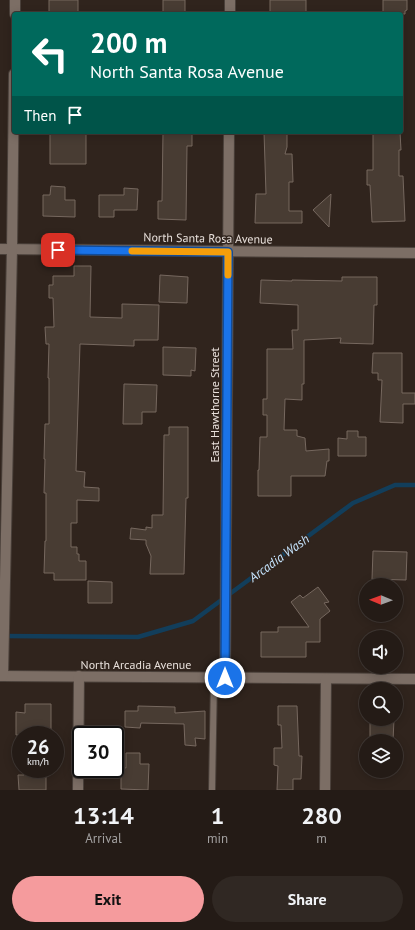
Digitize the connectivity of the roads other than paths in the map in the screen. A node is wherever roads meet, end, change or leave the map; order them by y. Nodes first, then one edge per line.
1 (15, 0) edge
2 (230, 0) edge
3 (15, 12) edge
4 (230, 12) edge
5 (13, 134) edge
6 (229, 134) edge
7 (0, 249) edge
8 (12, 249) junction
9 (228, 252) junction
10 (415, 253) edge
11 (2, 676) edge
12 (79, 676) junction
13 (214, 678) junction
14 (225, 678) junction
15 (326, 679) junction
16 (415, 679) edge
17 (78, 790) edge
18 (212, 790) edge
19 (325, 790) edge

1 - 3 street
2 - 4 street
5 - 8 street
6 - 9 street, East Hawthorne Street
7 - 8 street, North Santa Rosa Avenue
8 - 9 street, North Santa Rosa Avenue
8 - 11 street
9 - 10 street, North Santa Rosa Avenue
9 - 14 street, East Hawthorne Street
11 - 12 street, North Arcadia Avenue
12 - 13 street, North Arcadia Avenue
12 - 17 street
13 - 14 street, North Arcadia Avenue
13 - 18 lane
14 - 15 street, North Arcadia Avenue
15 - 16 street, North Arcadia Avenue
15 - 19 street

